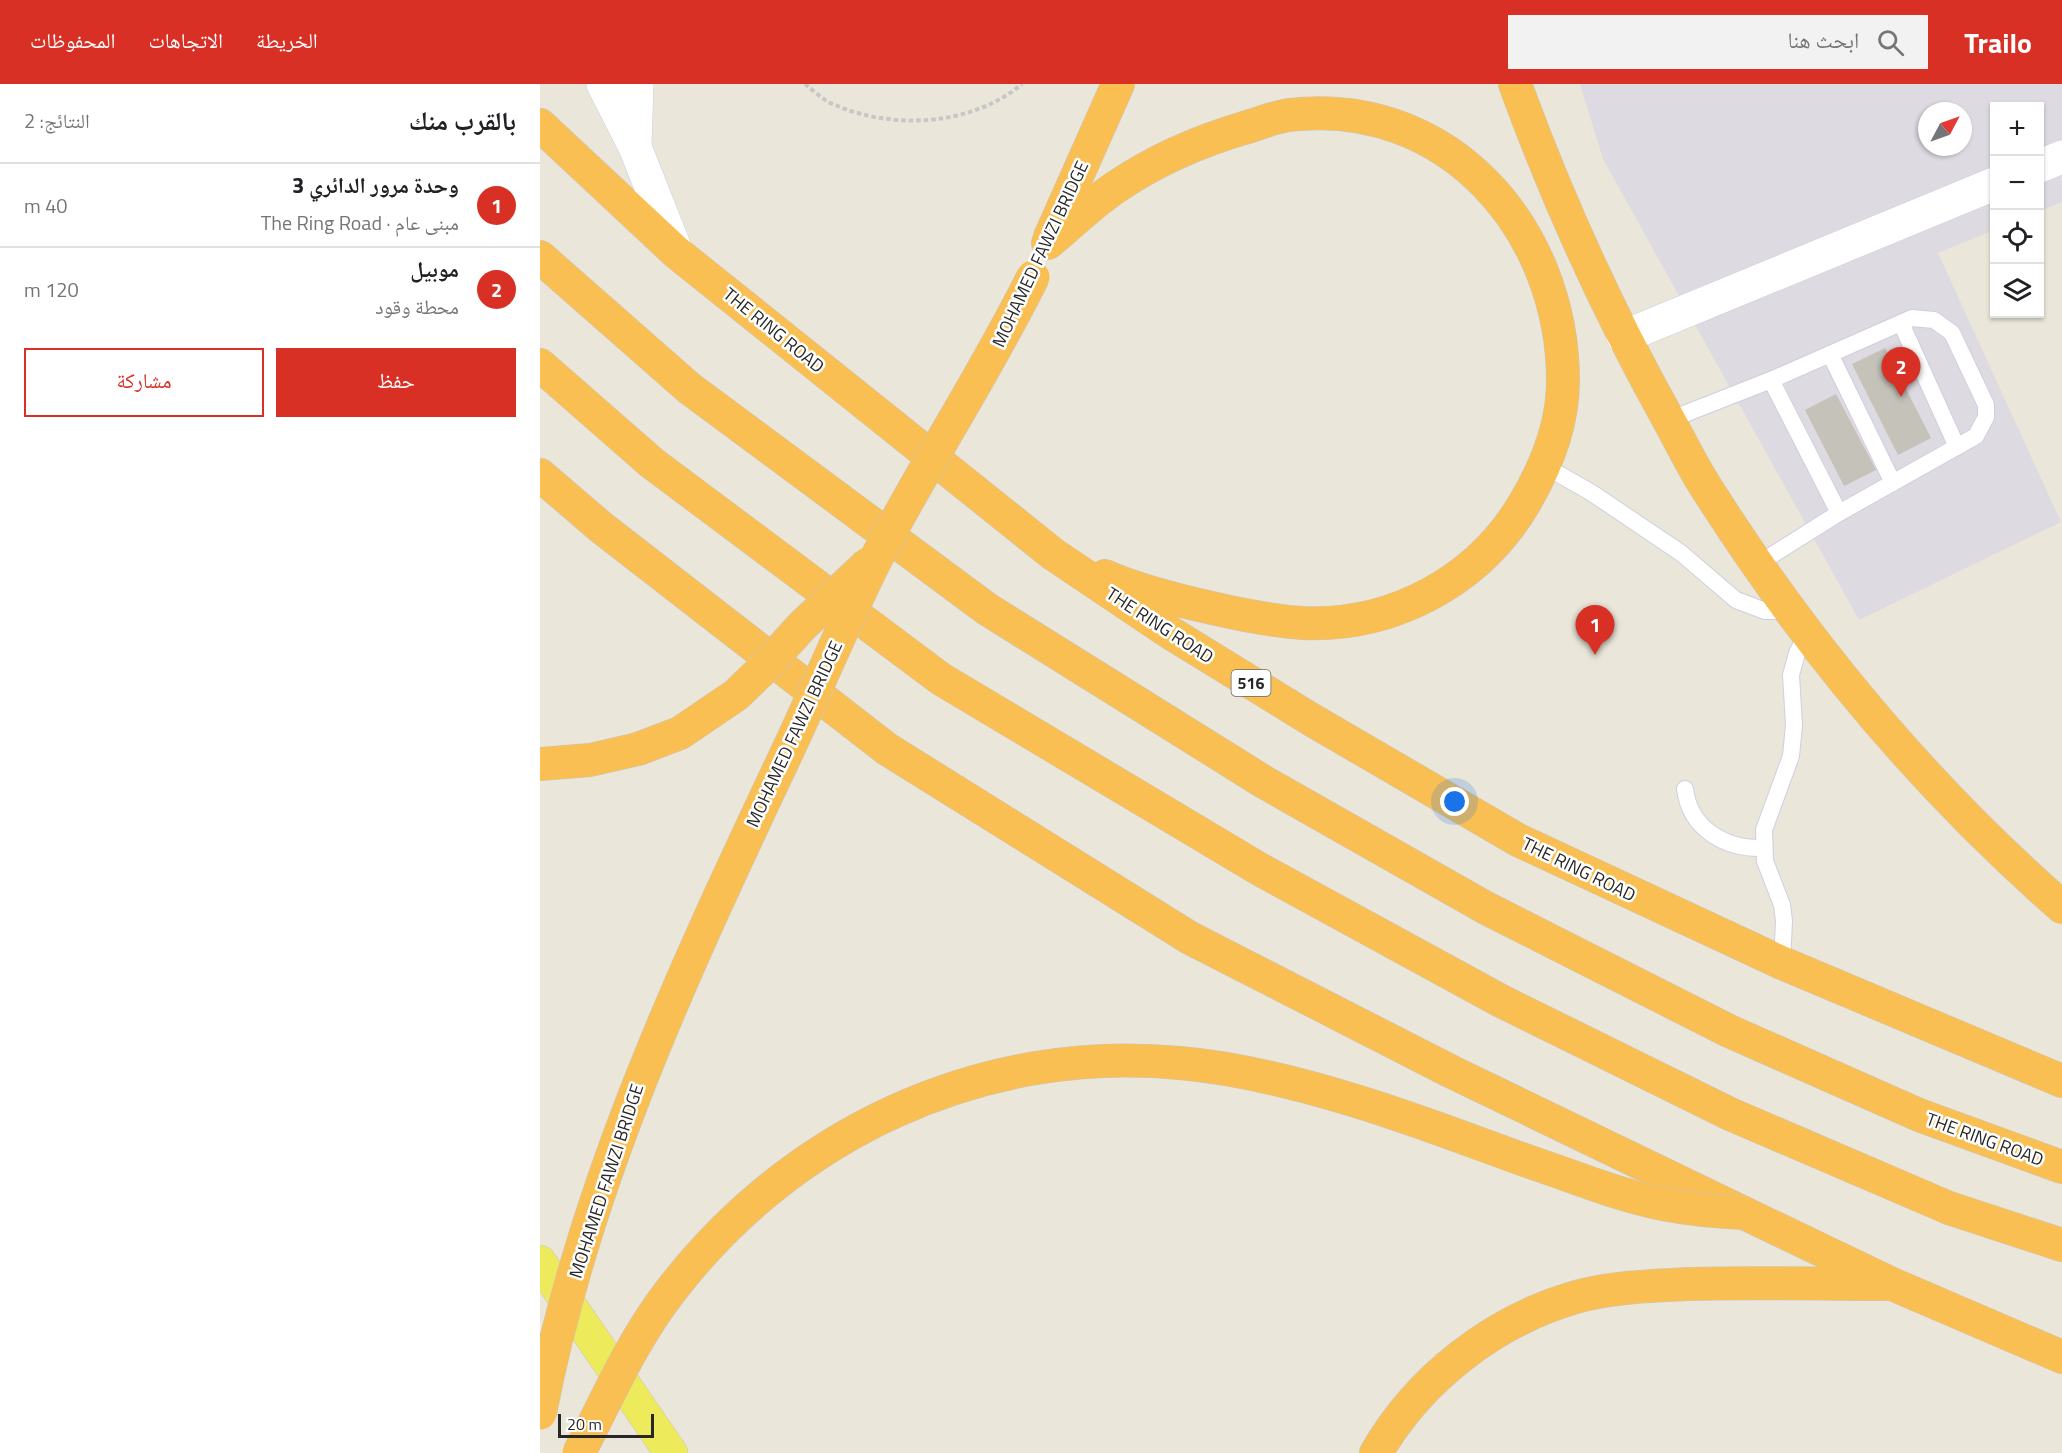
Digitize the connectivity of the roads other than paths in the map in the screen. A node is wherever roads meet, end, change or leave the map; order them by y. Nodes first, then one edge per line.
1 (603, 84) edge
2 (637, 84) edge
3 (1118, 84) edge
4 (1515, 84) edge
5 (540, 124) edge
6 (635, 147) junction
7 (2062, 157) edge
8 (2044, 164) edge
9 (1990, 186) edge
10 (1048, 243) junction
11 (678, 253) junction
12 (540, 257) edge
13 (1901, 323) junction
14 (1623, 337) junction
15 (1830, 354) junction
16 (540, 365) edge
17 (1771, 380) junction
18 (1669, 420) junction
19 (1957, 447) junction
20 (1543, 465) junction
21 (540, 475) edge
22 (1893, 483) junction
23 (1839, 513) junction
24 (1053, 554) junction
25 (878, 555) junction
26 (1758, 564) junction
27 (1800, 621) junction
28 (540, 764) edge
29 (1685, 789) dead end
30 (1763, 848) junction
31 (2062, 907) edge
32 (1782, 963) junction
33 (2062, 1081) edge
34 (2062, 1167) edge
35 (1744, 1213) junction
36 (2062, 1245) edge
37 (540, 1262) edge
38 (1892, 1284) junction
39 (2062, 1357) edge
40 (540, 1413) edge
41 (579, 1453) edge
42 (671, 1453) edge
43 (1376, 1453) edge

1 - 6 street
2 - 6 street
3 - 10 highway, MOHAMED FAWZI BRIDGE
4 - 14 highway
5 - 11 highway, THE RING ROAD / 516
6 - 11 street
7 - 8 street
9 - 14 street
10 - 20 highway
10 - 25 highway, MOHAMED FAWZI BRIDGE, bridge
11 - 24 highway, THE RING ROAD / 516
12 - 34 highway, THE RING ROAD
13 - 15 lane
13 - 19 lane
13 - 19 lane
14 - 18 highway
15 - 17 lane
15 - 22 lane
16 - 36 highway
17 - 18 lane
17 - 23 lane
18 - 26 highway
19 - 22 lane
20 - 24 highway
20 - 27 lane
21 - 35 highway
22 - 23 lane
23 - 26 lane
24 - 32 highway, THE RING ROAD / 516
25 - 28 highway, bridge
25 - 40 highway, MOHAMED FAWZI BRIDGE, bridge
26 - 27 highway
27 - 30 lane
27 - 31 highway
29 - 30 lane
30 - 32 lane
32 - 33 highway, THE RING ROAD / 516
35 - 38 highway
35 - 41 highway, bridge
37 - 42 main road
38 - 39 highway
38 - 43 highway

